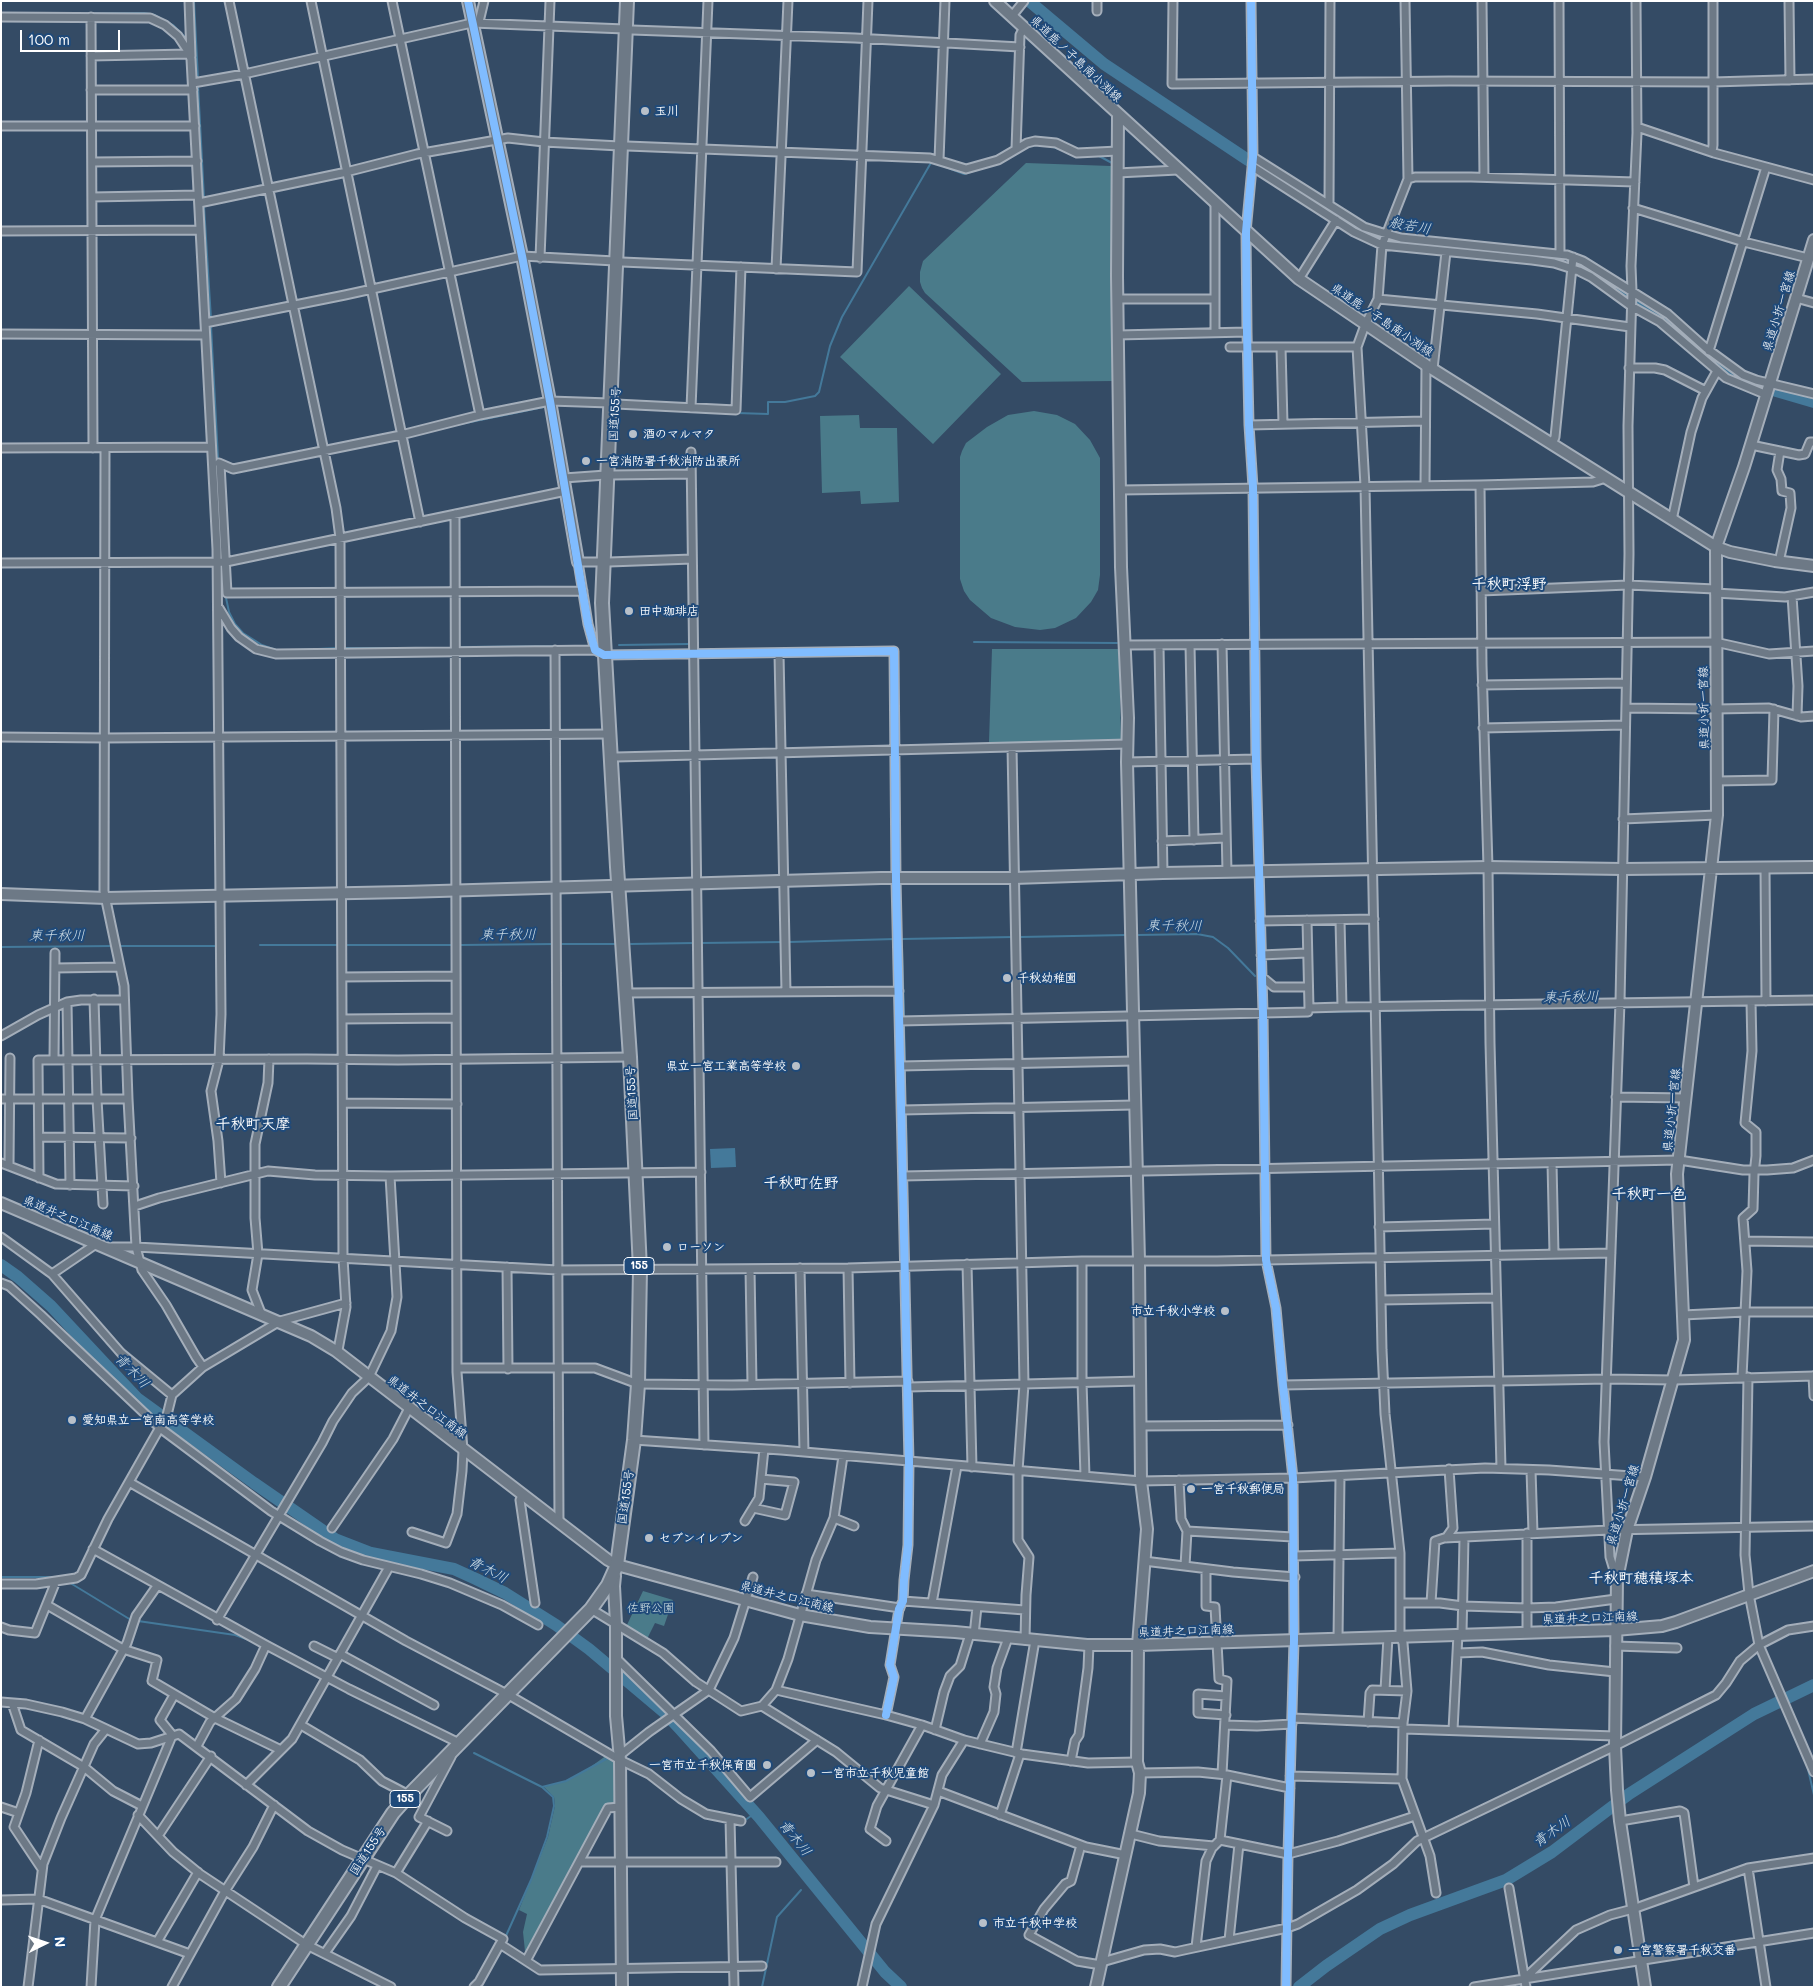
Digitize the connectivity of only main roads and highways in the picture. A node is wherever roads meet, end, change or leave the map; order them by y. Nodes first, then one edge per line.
1 (627, 1) edge
2 (633, 1) edge
3 (629, 30) junction
4 (603, 653) junction
5 (619, 887) junction
6 (279, 1987) edge

1 - 3 highway, 国道155号 / 155
2 - 3 highway, 国道155号 / 155
3 - 4 highway, 国道155号 / 155
4 - 5 highway, 国道155号 / 155
4 - 5 highway, 国道155号 / 155
5 - 6 highway, 国道155号 / 155

